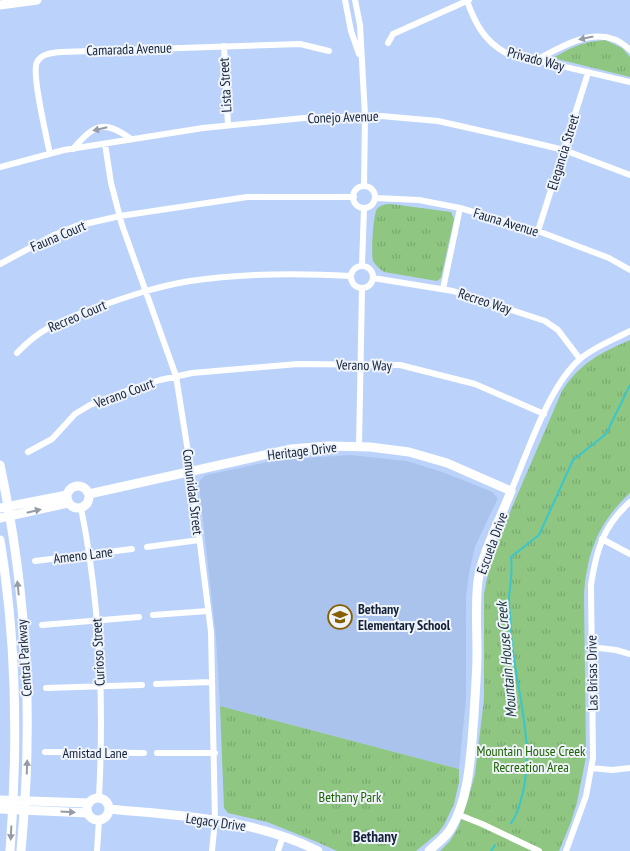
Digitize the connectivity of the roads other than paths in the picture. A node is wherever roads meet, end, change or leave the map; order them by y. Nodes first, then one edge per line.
1 (36, 0) edge
2 (345, 0) edge
3 (355, 0) edge
4 (468, 1) edge
5 (0, 5) edge
6 (388, 43) dead end
7 (224, 46) junction
8 (630, 50) edge
9 (329, 51) dead end
10 (361, 60) junction
11 (536, 61) junction
12 (588, 72) junction
13 (630, 82) edge
14 (366, 116) junction
15 (228, 125) junction
16 (132, 139) junction
17 (105, 144) junction
18 (74, 149) junction
19 (564, 150) junction
20 (50, 154) junction
21 (0, 167) edge
22 (630, 175) edge
23 (364, 186) junction
24 (354, 197) junction
25 (375, 198) junction
26 (364, 208) junction
27 (460, 208) junction
28 (120, 216) junction
29 (538, 231) junction
30 (0, 264) edge
31 (362, 266) junction
32 (630, 270) edge
33 (351, 276) junction
34 (373, 278) junction
35 (362, 288) junction
36 (443, 289) junction
37 (144, 291) junction
38 (630, 331) edge
39 (17, 353) dead end
40 (580, 359) junction
41 (361, 364) junction
42 (176, 376) junction
43 (544, 414) junction
44 (359, 446) junction
45 (28, 452) dead end
46 (0, 465) edge
47 (191, 471) junction
48 (511, 491) junction
49 (89, 494) junction
50 (68, 499) junction
51 (630, 502) edge
52 (81, 508) junction
53 (4, 512) edge
54 (602, 539) junction
55 (0, 540) edge
56 (199, 540) junction
57 (147, 547) dead end
58 (132, 548) dead end
59 (89, 554) junction
60 (630, 554) edge
61 (34, 561) dead end
62 (208, 611) junction
63 (153, 615) dead end
64 (139, 617) dead end
65 (96, 620) junction
66 (42, 625) dead end
67 (591, 646) junction
68 (630, 654) edge
69 (212, 682) junction
70 (156, 684) dead end
71 (142, 685) dead end
72 (100, 686) junction
73 (46, 688) dead end
74 (45, 752) dead end
75 (101, 753) junction
76 (144, 753) dead end
77 (157, 753) dead end
78 (214, 753) junction
79 (591, 768) junction
80 (630, 768) edge
81 (99, 797) junction
82 (0, 800) edge
83 (88, 803) junction
84 (13, 805) junction
85 (25, 805) junction
86 (0, 809) edge
87 (109, 809) junction
88 (88, 813) junction
89 (457, 814) junction
90 (99, 820) junction
91 (215, 820) junction
92 (283, 836) junction
93 (10, 851) edge
94 (21, 851) edge
95 (98, 851) edge
96 (212, 851) edge
97 (278, 851) edge
98 (318, 851) edge
99 (428, 851) edge
100 (538, 851) edge
101 (566, 851) edge

1 - 5 street
2 - 10 street
3 - 10 street
4 - 6 street
4 - 11 street, Privado Way
7 - 9 street, Camarada Avenue
7 - 15 street, Lista Street
7 - 20 street, Camarada Avenue
8 -> 11 street
10 - 14 street
11 - 12 street, Privado Way
12 - 13 street, Privado Way
12 - 19 street, Elegancia Street
14 - 15 street, Conejo Avenue
14 - 19 street, Conejo Avenue
14 - 23 street
15 - 16 street, Conejo Avenue
16 - 17 street, Conejo Avenue
16 -> 18 street
17 - 18 street, Conejo Avenue
17 - 28 street, Comunidad Street
18 - 20 street, Conejo Avenue
19 - 22 street, Conejo Avenue
19 - 29 street, Elegancia Street
20 - 21 street, Conejo Avenue
23 - 24 street
23 - 25 street
24 - 26 street
24 - 28 street
25 - 26 street
25 - 27 street, Fauna Avenue
26 - 31 street
27 - 29 street, Fauna Avenue
27 - 36 street
28 - 30 street, Fauna Court
28 - 37 street, Comunidad Street
29 - 32 street, Fauna Avenue
31 - 33 street
31 - 34 street
33 - 35 street
33 - 37 street
34 - 35 street
34 - 36 street, Recreo Way
35 - 41 street
36 - 40 street, Recreo Way
37 - 39 street, Recreo Court
37 - 42 street, Comunidad Street
38 - 40 street, Escuela Drive
40 - 43 street, Escuela Drive
41 - 42 street, Verano Way
41 - 43 street, Verano Way
41 - 44 street
42 - 45 street, Verano Court
42 - 47 street, Comunidad Street
43 - 48 street, Escuela Drive
44 - 47 street, Heritage Drive
44 - 48 street, Heritage Drive
46 - 53 street, Central Parkway
47 - 49 street, Heritage Drive
47 - 56 street, Comunidad Street
48 - 89 street, Escuela Drive
49 - 50 street, Heritage Drive
49 - 52 street
50 - 52 street
50 - 53 street, Heritage Drive
51 - 54 street, Las Brisas Drive
52 - 59 street, Curioso Street
85 -> 53 street, Central Parkway
54 - 60 street
54 - 67 street, Las Brisas Drive
55 - 84 street, Central Parkway
56 - 57 street
56 - 62 street, Comunidad Street
58 - 59 street, Ameno Lane
59 - 61 street, Ameno Lane
59 - 65 street, Curioso Street
62 - 63 street
62 - 69 street, Comunidad Street
64 - 65 street
65 - 66 street
65 - 72 street, Curioso Street
67 - 68 street
67 - 79 street, Las Brisas Drive
69 - 70 street
69 - 78 street, Comunidad Street
71 - 72 street
72 - 73 street
72 - 75 street, Curioso Street
74 - 75 street, Amistad Lane
75 - 76 street, Amistad Lane
75 - 81 street, Curioso Street
77 - 78 street
78 - 91 street, Comunidad Street
79 - 80 street
79 - 101 street, Las Brisas Drive
81 - 83 street
81 - 87 street
82 - 84 street
83 - 85 street
83 - 88 street
84 - 85 street
84 - 86 street
84 -> 93 street, Central Parkway
85 -> 88 street
85 - 94 street, Central Parkway
87 - 90 street
87 - 91 street, Legacy Drive
88 - 90 street
89 - 99 street, Escuela Drive
89 - 100 street
90 - 95 street
91 - 92 street, Legacy Drive
91 - 96 street, Comunidad Street
92 - 97 street
92 - 98 street, Legacy Drive

